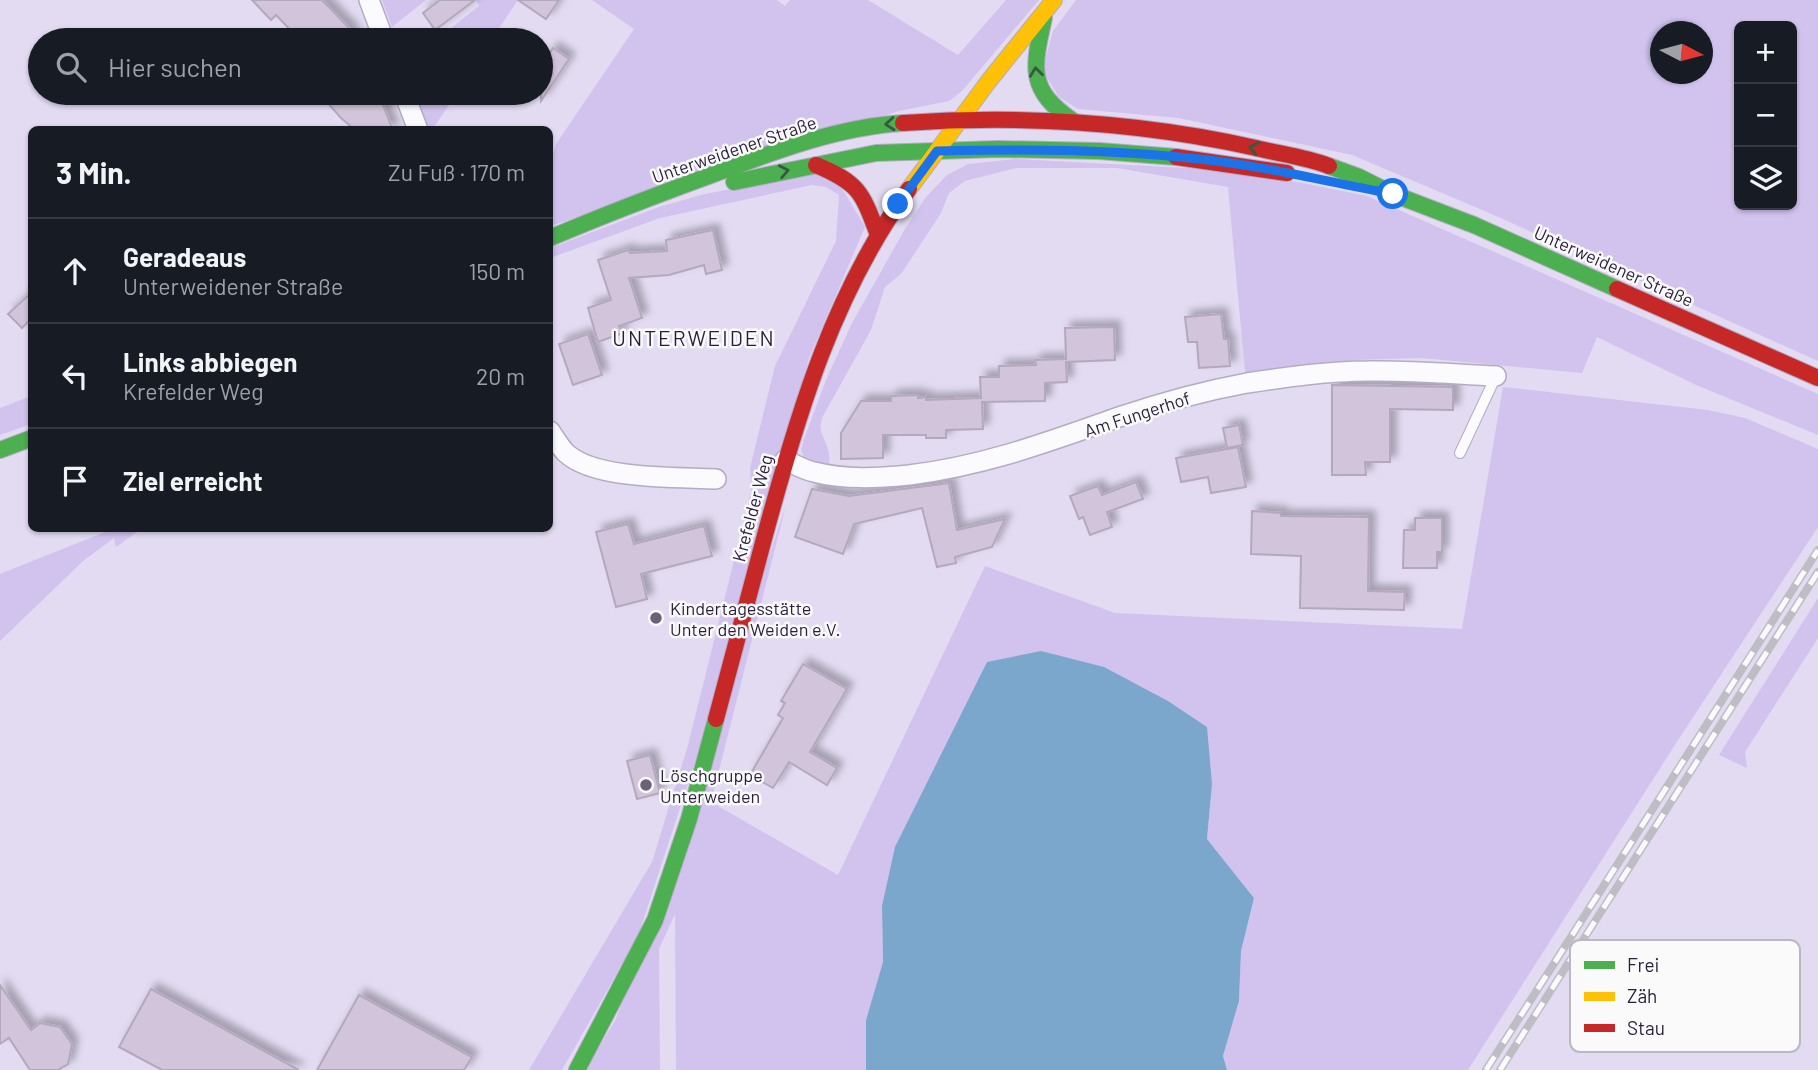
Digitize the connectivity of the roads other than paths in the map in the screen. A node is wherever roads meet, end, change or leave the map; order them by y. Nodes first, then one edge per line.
1 (369, 0) edge
2 (1050, 4) edge
3 (380, 28) edge
4 (409, 105) edge
5 (1073, 121) junction
6 (958, 122) junction
7 (416, 126) edge
8 (937, 151) junction
9 (816, 165) junction
10 (1393, 194) junction
11 (617, 210) junction
12 (878, 235) junction
13 (553, 237) edge
14 (1496, 376) joint
15 (1818, 378) edge
16 (553, 435) edge
17 (28, 440) edge
18 (0, 450) edge
19 (1460, 453) dead end
20 (785, 460) junction
21 (716, 479) dead end
22 (577, 1070) edge

1 - 3 street
5 -> 2 street
2 - 6 street, Krefelder Weg
4 - 7 street
5 - 6 street, Unterweidener Straße
10 -> 5 street, Unterweidener Straße
6 - 8 street, Krefelder Weg
6 -> 11 street, Unterweidener Straße
8 - 9 street, Unterweidener Straße
8 - 10 street, Unterweidener Straße
8 - 12 street, Krefelder Weg
11 -> 9 street, Unterweidener Straße
9 - 12 street
10 - 15 street, Unterweidener Straße
11 - 13 street, Unterweidener Straße
12 - 20 street, Krefelder Weg
14 - 19 lane
14 - 20 street, Am Fungerhof
16 - 21 street
17 - 18 street
20 - 22 street, Krefelder Weg

